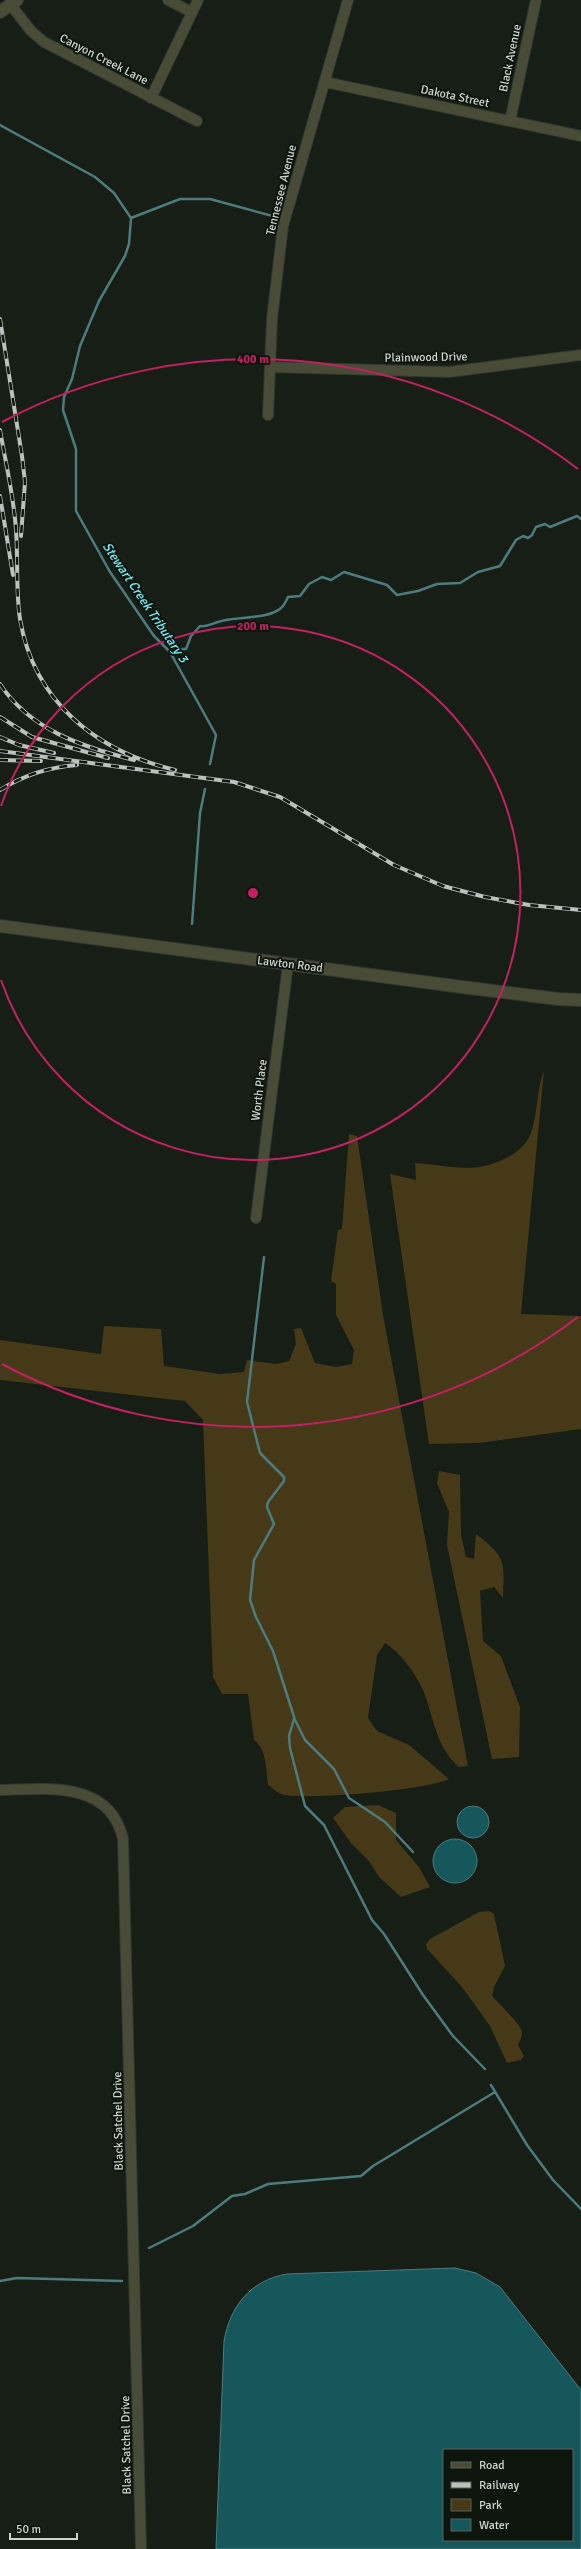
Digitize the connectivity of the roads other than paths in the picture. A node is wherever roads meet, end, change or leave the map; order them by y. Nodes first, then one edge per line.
1 (168, 0) edge
2 (198, 0) edge
3 (348, 0) edge
4 (536, 0) edge
5 (14, 2) edge
6 (0, 12) edge
7 (192, 12) junction
8 (324, 82) junction
9 (151, 98) junction
10 (197, 121) dead end
11 (510, 121) junction
12 (581, 136) edge
13 (581, 355) edge
14 (270, 367) junction
15 (268, 415) dead end
16 (0, 926) edge
17 (288, 964) junction
18 (581, 1000) edge
19 (256, 1218) dead end
20 (0, 1790) edge
21 (141, 2549) edge

1 - 7 street
2 - 7 street
3 - 8 street, Tennessee Avenue
4 - 11 street, Black Avenue
5 - 6 street
5 - 9 street, Canyon Creek Lane
7 - 9 street
8 - 11 street, Dakota Street
8 - 14 street, Tennessee Avenue
9 - 10 street, Canyon Creek Lane
11 - 12 street, Dakota Street
13 - 14 street, Plainwood Drive
14 - 15 street, Tennessee Avenue
16 - 17 street, Lawton Road
17 - 18 street, Lawton Road
17 - 19 street, Worth Place
20 - 21 street, Black Satchel Drive

